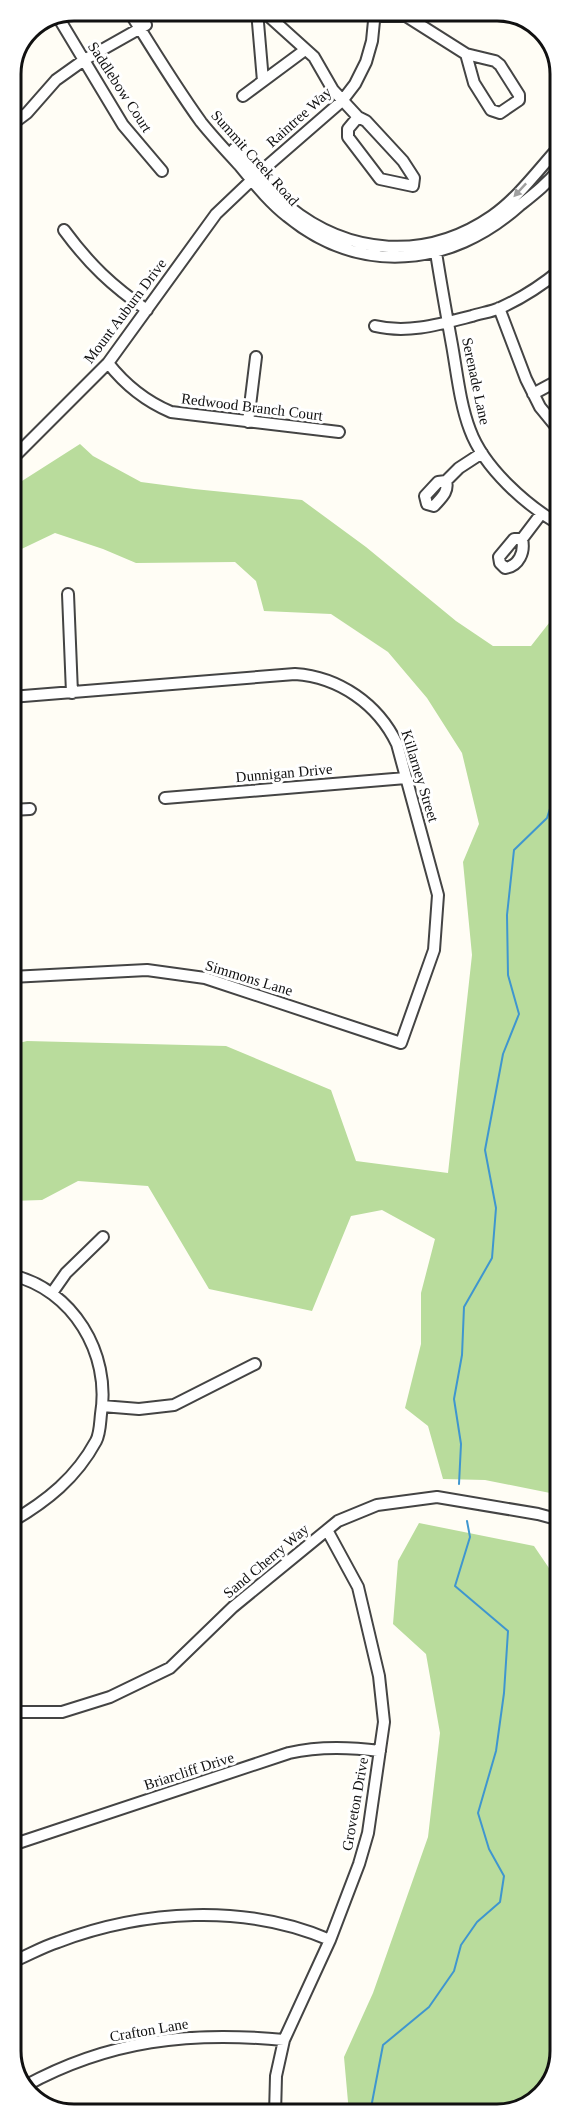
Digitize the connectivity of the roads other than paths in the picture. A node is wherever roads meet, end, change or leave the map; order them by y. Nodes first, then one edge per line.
1 (138, 21) edge
2 (141, 21) edge
3 (258, 21) edge
4 (274, 21) edge
5 (375, 21) edge
6 (416, 21) edge
7 (61, 23) edge
8 (143, 27) junction
9 (305, 50) junction
10 (466, 54) junction
11 (84, 60) junction
12 (263, 81) junction
13 (243, 96) dead end
14 (342, 100) junction
15 (358, 117) junction
16 (21, 118) edge
17 (550, 157) edge
18 (162, 171) dead end
19 (254, 177) junction
20 (550, 181) edge
21 (64, 230) dead end
22 (435, 248) junction
23 (550, 278) edge
24 (499, 308) junction
25 (147, 310) junction
26 (448, 322) junction
27 (375, 326) dead end
28 (256, 357) dead end
29 (108, 363) junction
30 (550, 385) edge
31 (533, 394) junction
32 (550, 419) edge
33 (248, 422) junction
34 (339, 432) dead end
35 (21, 449) edge
36 (482, 453) junction
37 (446, 481) dead end
38 (541, 514) junction
39 (550, 519) edge
40 (522, 539) dead end
41 (68, 594) dead end
42 (72, 693) junction
43 (21, 696) edge
44 (406, 778) junction
45 (165, 798) dead end
46 (30, 808) dead end
47 (21, 809) edge
48 (21, 977) edge
49 (401, 1043) joint
50 (103, 1238) dead end
51 (21, 1278) edge
52 (52, 1293) junction
53 (255, 1364) dead end
54 (102, 1407) junction
55 (21, 1516) edge
56 (550, 1517) edge
57 (327, 1530) junction
58 (21, 1712) edge
59 (380, 1751) junction
60 (21, 1842) edge
61 (330, 1940) junction
62 (21, 1958) edge
63 (284, 2040) junction
64 (32, 2083) edge
65 (275, 2104) edge

1 - 8 street, Summit Creek Road
2 - 8 street, Summit Creek Road
3 - 12 street
4 - 9 street
5 - 14 street, Raintree Way
6 - 10 street
7 - 11 street, Saddlebow Court
8 - 11 street
8 - 19 street, Summit Creek Road
9 - 12 street
9 - 14 street
10 - 10 street
11 - 16 street
11 - 18 street, Saddlebow Court
12 - 13 street
14 - 15 street
14 - 19 street, Raintree Way
15 - 15 street
17 -> 22 street, Summit Creek Road
19 - 22 street, Summit Creek Road
19 - 25 street, Mount Auburn Drive
20 - 22 street, Summit Creek Road
21 - 25 street
22 - 26 street, Serenade Lane
23 - 24 street
24 - 26 street
24 - 31 street
25 - 29 street, Mount Auburn Drive
26 - 27 street
26 - 36 street, Serenade Lane
28 - 33 street
29 - 33 street, Redwood Branch Court
29 - 35 street, Mount Auburn Drive
30 - 31 street
31 - 32 street
33 - 34 street, Redwood Branch Court
36 - 37 street
36 - 38 street, Serenade Lane
38 - 39 street, Serenade Lane
38 - 40 street
41 - 42 street
42 - 43 street, Killarney Street
42 - 44 street, Killarney Street
44 - 45 street, Dunnigan Drive
44 - 49 street, Killarney Street
46 - 47 street
48 - 49 street, Simmons Lane
50 - 52 street
51 - 52 street
52 - 54 street
53 - 54 street
54 - 55 street
56 - 57 street, Sand Cherry Way
57 - 58 street, Sand Cherry Way
57 - 59 street, Groveton Drive
59 - 60 street, Briarcliff Drive
59 - 61 street, Groveton Drive
61 - 62 street
61 - 63 street, Groveton Drive
63 - 64 street, Crafton Lane
63 - 65 street, Groveton Drive

